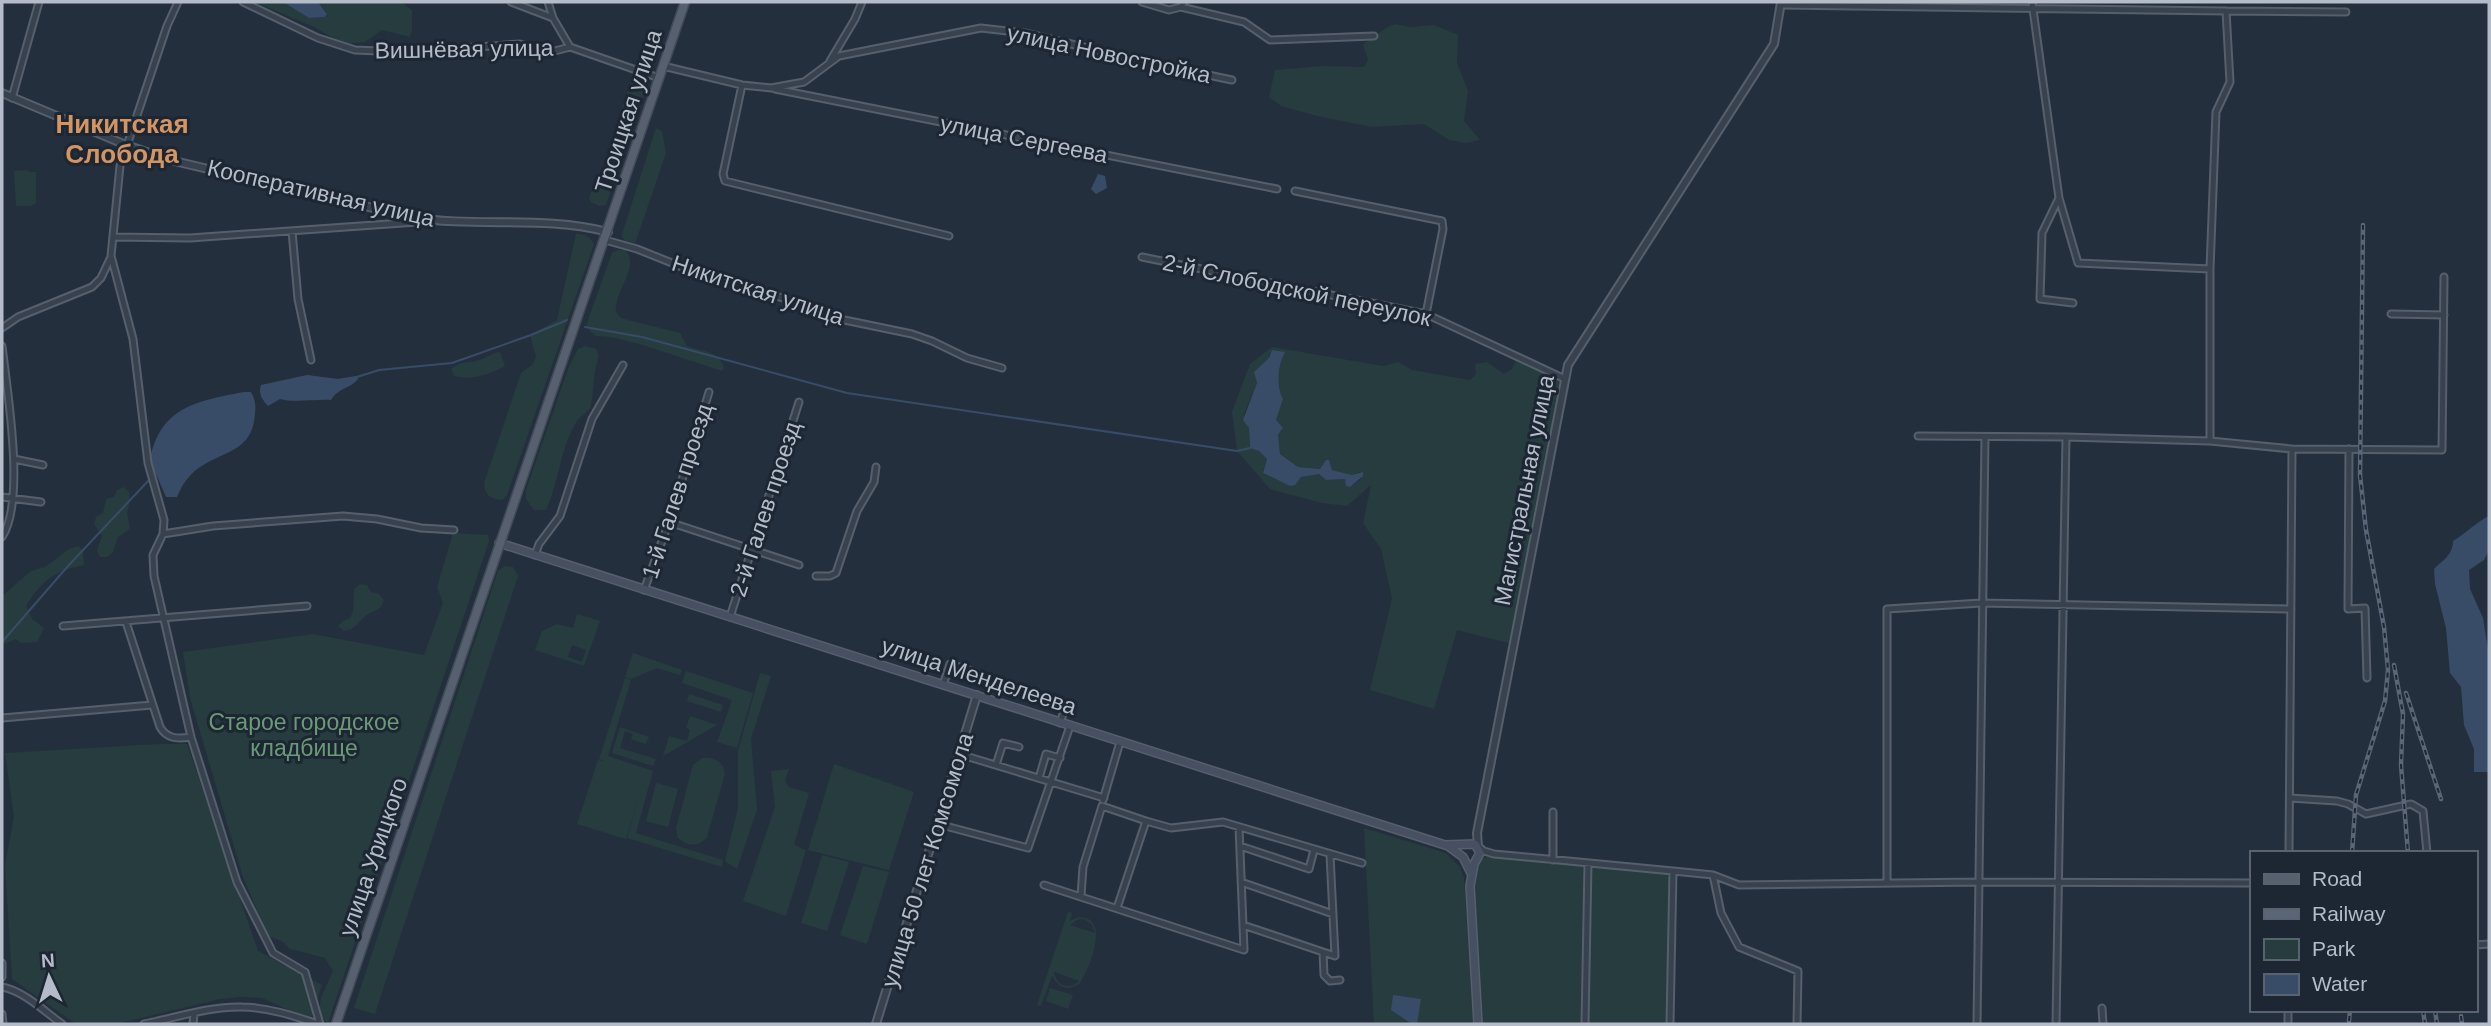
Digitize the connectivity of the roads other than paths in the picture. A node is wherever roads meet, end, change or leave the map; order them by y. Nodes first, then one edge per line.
1 (39, 2) edge
2 (178, 2) edge
3 (243, 2) edge
4 (511, 2) edge
5 (548, 2) edge
6 (685, 2) edge
7 (862, 2) edge
8 (1142, 2) edge
9 (1781, 3) edge
10 (1183, 4) edge
11 (2033, 5) edge
12 (2226, 11) junction
13 (2346, 12) dead end
14 (553, 18) junction
15 (1374, 36) dead end
16 (570, 47) junction
17 (663, 66) junction
18 (827, 66) junction
19 (659, 78) junction
20 (1233, 80) dead end
21 (742, 85) junction
22 (771, 88) junction
23 (2, 93) edge
24 (12, 98) junction
25 (127, 145) junction
26 (1277, 189) dead end
27 (1295, 191) dead end
28 (2059, 198) junction
29 (435, 221) junction
30 (292, 231) junction
31 (606, 236) junction
32 (949, 236) dead end
33 (113, 237) junction
34 (111, 256) junction
35 (1142, 257) dead end
36 (2210, 269) junction
37 (2444, 277) dead end
38 (2073, 303) dead end
39 (1426, 314) junction
40 (2391, 314) dead end
41 (2444, 315) junction
42 (2, 328) edge
43 (2, 346) edge
44 (311, 360) dead end
45 (623, 365) dead end
46 (1002, 368) dead end
47 (1565, 379) junction
48 (709, 392) dead end
49 (799, 402) dead end
50 (1918, 436) dead end
51 (1985, 437) junction
52 (2066, 437) junction
53 (2210, 441) junction
54 (2292, 449) junction
55 (2348, 449) junction
56 (14, 459) junction
57 (43, 465) dead end
58 (876, 467) dead end
59 (2, 497) edge
60 (12, 498) junction
61 (41, 502) dead end
62 (669, 522) junction
63 (454, 530) dead end
64 (163, 534) junction
65 (2, 537) edge
66 (499, 543) junction
67 (752, 550) junction
68 (535, 555) junction
69 (799, 565) dead end
70 (816, 576) dead end
71 (644, 590) junction
72 (1981, 603) junction
73 (2062, 605) junction
74 (306, 606) dead end
75 (2291, 609) junction
76 (730, 617) junction
77 (163, 618) junction
78 (126, 622) junction
79 (63, 626) dead end
80 (2367, 678) dead end
81 (981, 680) junction
82 (943, 685) junction
83 (977, 695) junction
84 (152, 705) junction
85 (2, 718) edge
86 (1060, 723) junction
87 (1070, 726) junction
88 (191, 737) junction
89 (1120, 742) junction
90 (1019, 747) dead end
91 (959, 754) junction
92 (1060, 758) junction
93 (996, 765) junction
94 (1039, 778) junction
95 (1052, 782) junction
96 (1104, 798) junction
97 (2290, 798) junction
98 (1102, 806) junction
99 (1553, 812) dead end
100 (1146, 821) junction
101 (937, 824) junction
102 (1239, 827) junction
103 (1477, 833) junction
104 (1466, 844) junction
105 (1240, 846) junction
106 (1447, 846) junction
107 (1478, 846) junction
108 (1314, 850) junction
109 (2289, 851) edge
110 (2427, 851) edge
111 (1494, 854) junction
112 (1330, 855) junction
113 (1463, 858) junction
114 (1478, 858) junction
115 (1557, 861) junction
116 (1362, 863) dead end
117 (1588, 863) junction
118 (1673, 871) junction
119 (1471, 873) junction
120 (1713, 875) junction
121 (1241, 882) junction
122 (1978, 882) junction
123 (1887, 883) junction
124 (2057, 883) junction
125 (2250, 883) edge
126 (1044, 885) dead end
127 (1082, 896) junction
128 (1116, 908) junction
129 (1333, 914) junction
130 (1243, 925) junction
131 (1324, 952) junction
132 (2, 963) edge
133 (2, 977) edge
134 (1340, 981) dead end
135 (2, 987) edge
136 (2102, 1008) dead end
137 (2, 1014) edge
138 (194, 1014) junction
139 (339, 1023) edge
140 (3, 1024) edge
141 (62, 1024) edge
142 (144, 1024) edge
143 (193, 1024) edge
144 (318, 1024) edge
145 (876, 1024) edge
146 (1478, 1024) edge
147 (1585, 1024) edge
148 (1670, 1024) edge
149 (1797, 1024) edge
150 (1977, 1024) edge
151 (2056, 1024) edge
152 (2103, 1024) edge

1 - 24 street
2 - 25 street
3 - 16 street, Вишнёвая улица
4 - 14 street
5 - 14 street
6 - 17 main road, Троицкая улица
7 - 18 street
8 - 10 street
9 - 11 street
9 - 47 street, Магистральная улица
10 - 15 street
11 - 12 street
11 - 28 street
12 - 13 street
12 - 36 street
14 - 16 street
16 - 19 street
17 - 19 main road, Троицкая улица
17 - 21 street, улица Новостройка
18 - 20 street, улица Новостройка
18 - 22 street, улица Новостройка
19 - 31 main road, Троицкая улица
21 - 22 street, улица Новостройка
21 - 32 street
22 - 26 street, улица Сергеева
23 - 24 street, Кооперативная улица
24 - 25 street, Кооперативная улица
25 - 29 street, Кооперативная улица
25 - 33 street
27 - 39 street
28 - 36 street
28 - 38 street
29 - 30 street
29 - 31 street, Кооперативная улица
30 - 33 street
30 - 44 street
31 - 46 street, Никитская улица
31 - 66 main road, Троицкая улица
33 - 34 street
34 - 42 street
34 - 64 street
35 - 39 street, 2-й Слободской переулок
36 - 53 street
37 - 41 street
39 - 47 street, 2-й Слободской переулок
40 - 41 street
41 - 55 street
43 - 56 street
45 - 68 street
47 - 103 street, Магистральная улица
48 - 62 street, 1-й Галев проезд
49 - 67 street, 2-й Галев проезд
50 - 51 street
51 - 52 street
51 - 72 street
52 - 53 street
52 - 73 street
53 - 54 street
54 - 55 street
54 - 75 street
55 - 80 street
56 - 57 street
56 - 60 street
58 - 70 street
59 - 60 street
60 - 61 street
60 - 65 street
62 - 67 street
62 - 71 street, 1-й Галев проезд
63 - 64 street
64 - 77 street
66 - 68 main road, улица Менделеева
66 - 139 main road, улица Урицкого
67 - 69 street
67 - 76 street, 2-й Галев проезд
68 - 71 main road, улица Менделеева
71 - 76 main road, улица Менделеева
72 - 73 street
72 - 122 street
72 - 123 street
73 - 75 street
73 - 124 street
74 - 77 street
75 - 97 street
76 - 82 main road, улица Менделеева
77 - 78 street
77 - 88 street
78 - 79 street
78 - 84 street
81 - 82 street
81 - 83 street
81 - 86 street
82 - 83 main road, улица Менделеева
83 - 86 main road, улица Менделеева
83 - 91 street, улица 50 лет Комсомола
84 - 85 street
84 - 88 street
86 - 87 main road, улица Менделеева
87 - 89 main road, улица Менделеева
87 - 92 street
88 - 144 street
89 - 96 street
89 - 106 main road, улица Менделеева
90 - 93 street
91 - 93 street
91 - 101 street, улица 50 лет Комсомола
92 - 94 street
92 - 95 street
93 - 94 street
94 - 95 street
95 - 96 street
95 - 101 street
96 - 98 street
97 - 109 street
97 - 110 street
98 - 100 street
98 - 127 street
99 - 115 street
100 - 102 street
100 - 128 street
101 - 145 street, улица 50 лет Комсомола
102 - 105 street
102 - 108 street
103 - 104 street
103 - 107 street, Магистральная улица
104 - 106 main road
104 - 107 main road
104 - 113 main road
105 - 108 street
105 - 121 street
106 - 113 main road
107 - 111 street
107 - 114 main road
108 - 112 street
111 - 114 street
111 - 115 street
112 - 116 street
112 - 129 street
113 - 114 main road
113 - 119 main road
114 - 119 main road
115 - 117 street
117 - 118 street
117 - 147 street
118 - 120 street
118 - 148 street
119 - 146 main road
120 - 123 street
120 - 149 street
121 - 129 street
121 - 130 street
122 - 123 street
122 - 124 street
122 - 150 street
124 - 125 street
124 - 151 street
126 - 127 street
127 - 128 street
128 - 130 street
129 - 131 street
130 - 131 street
131 - 134 street
132 - 133 street
135 - 141 street
136 - 152 street
137 - 140 street
138 - 142 street
138 - 143 street
138 - 144 street

